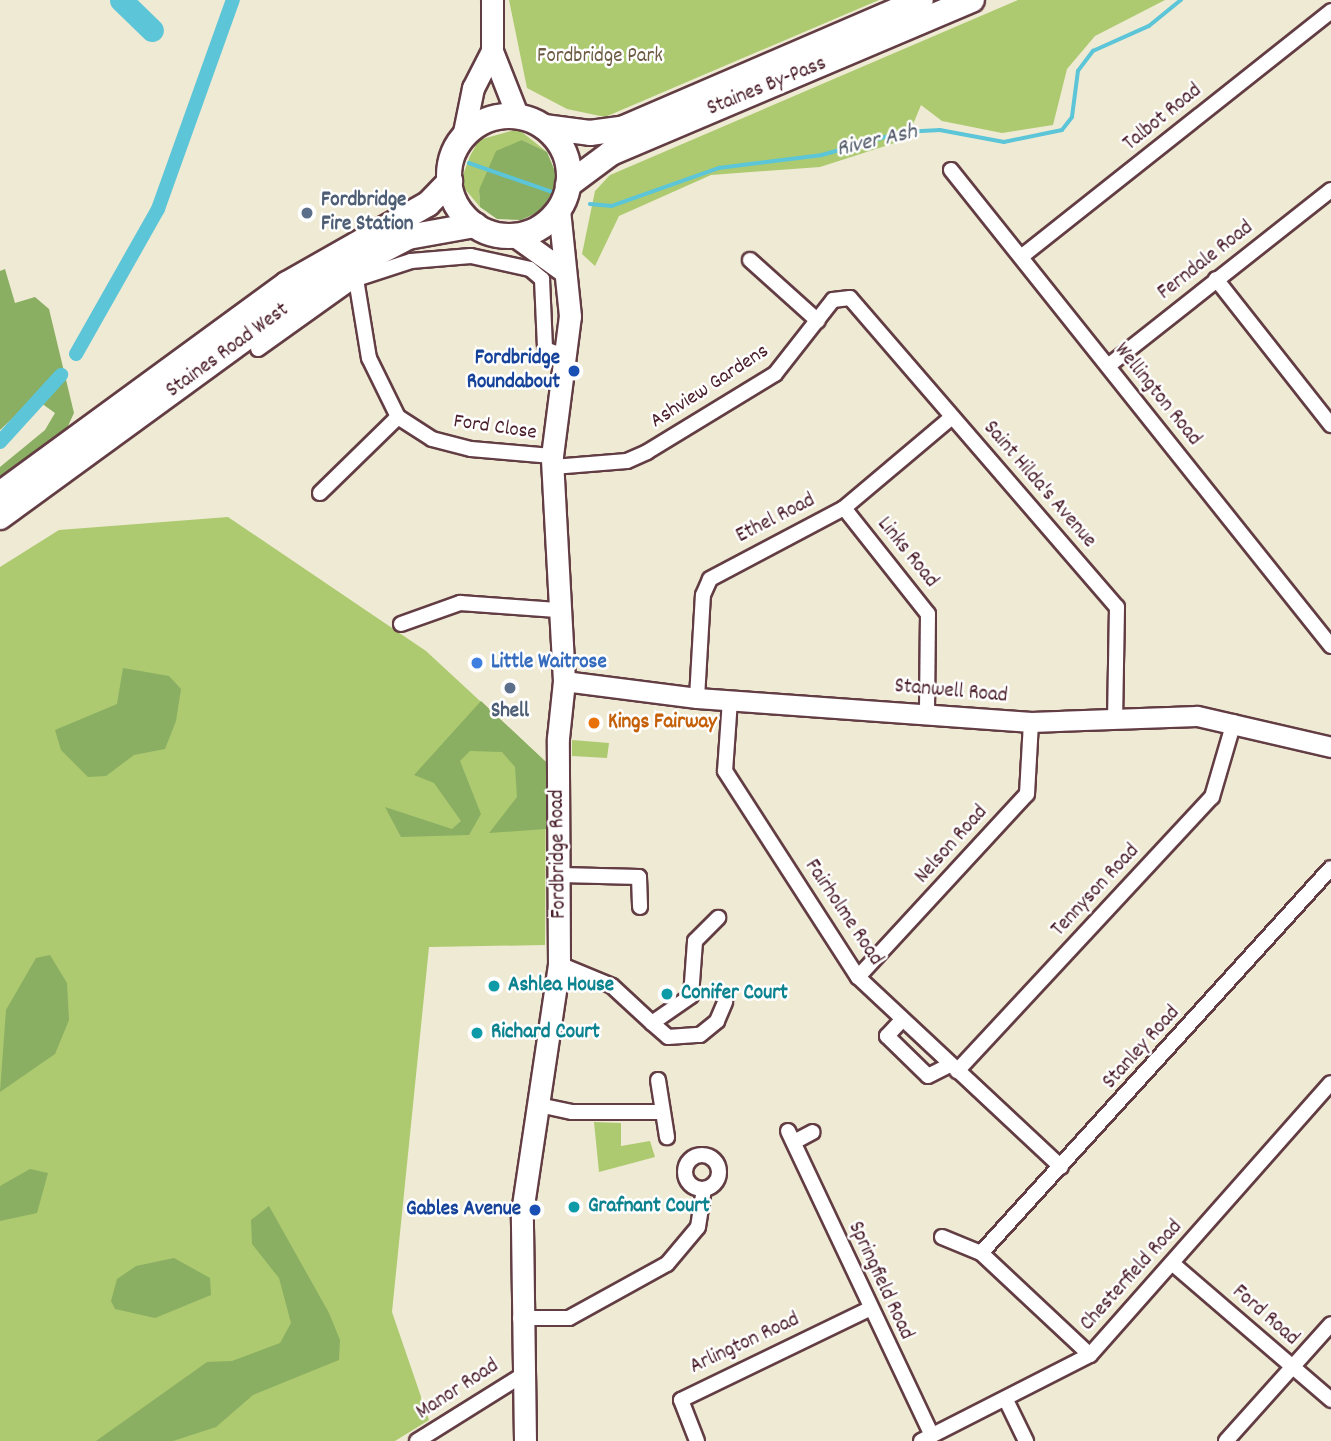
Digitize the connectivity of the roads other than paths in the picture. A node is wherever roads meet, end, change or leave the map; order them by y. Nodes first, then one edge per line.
1 (492, 0) edge
2 (921, 0) edge
3 (972, 0) edge
4 (1331, 11) edge
5 (492, 51) junction
6 (518, 117) junction
7 (544, 127) junction
8 (463, 137) junction
9 (951, 170) dead end
10 (450, 181) junction
11 (568, 185) junction
12 (1329, 196) edge
13 (559, 210) junction
14 (475, 225) junction
15 (515, 236) junction
16 (1021, 257) junction
17 (750, 260) dead end
18 (561, 269) junction
19 (356, 279) junction
20 (1216, 279) junction
21 (857, 305) joint
22 (818, 321) junction
23 (258, 349) dead end
24 (564, 356) junction
25 (1108, 366) junction
26 (952, 416) junction
27 (398, 417) junction
28 (1331, 425) edge
29 (552, 461) junction
30 (320, 493) dead end
31 (0, 494) edge
32 (844, 508) junction
33 (0, 517) edge
34 (557, 610) junction
35 (409, 624) dead end
36 (1331, 646) edge
37 (564, 681) junction
38 (697, 698) junction
39 (730, 701) junction
40 (927, 712) junction
41 (1115, 718) junction
42 (1031, 722) junction
43 (1234, 722) junction
44 (1331, 747) edge
45 (1331, 868) edge
46 (561, 875) junction
47 (640, 907) dead end
48 (718, 918) dead end
49 (559, 964) junction
50 (858, 977) junction
51 (725, 1002) dead end
52 (902, 1020) junction
53 (652, 1023) junction
54 (953, 1068) junction
55 (658, 1080) dead end
56 (1331, 1083) edge
57 (539, 1105) junction
58 (662, 1112) junction
59 (813, 1132) dead end
60 (667, 1137) dead end
61 (1061, 1167) junction
62 (704, 1189) dead end
63 (942, 1237) dead end
64 (981, 1253) junction
65 (1172, 1263) junction
66 (869, 1309) junction
67 (520, 1318) junction
68 (1331, 1324) edge
69 (1090, 1355) junction
70 (1293, 1367) junction
71 (521, 1376) junction
72 (1006, 1400) junction
73 (1331, 1400) edge
74 (927, 1438) edge
75 (418, 1441) edge
76 (525, 1441) edge
77 (697, 1441) edge
78 (1027, 1441) edge
79 (1226, 1441) edge

1 - 5 main road
2 - 7 highway, Staines By-Pass
3 - 11 highway, Staines By-Pass
4 - 16 street, Talbot Road
5 - 6 main road
5 - 8 main road
6 - 7 highway
6 - 8 highway
7 - 11 highway
8 - 10 highway
9 - 16 street, Wellington Road
10 - 14 highway
10 - 31 highway, Staines Road West
11 - 13 highway
12 - 20 street, Ferndale Road
13 - 15 highway
13 - 18 main road, Fordbridge Road
14 - 15 highway
14 - 33 highway, Staines Road West
15 - 18 main road
16 - 25 street, Wellington Road
17 - 22 street
18 - 24 main road, Fordbridge Road
19 - 23 street
19 - 24 street
19 - 27 street
20 - 25 street, Ferndale Road
20 - 28 street
21 - 22 street, Ashview Gardens
21 - 26 street, Saint Hilda's Avenue
22 - 29 street, Ashview Gardens
24 - 29 main road, Fordbridge Road
25 - 36 street, Wellington Road
26 - 32 street, Ethel Road
26 - 41 street, Saint Hilda's Avenue
27 - 29 street, Ford Close
27 - 30 street
29 - 34 main road, Fordbridge Road
32 - 38 street, Ethel Road
32 - 40 street, Links Road
34 - 35 street
34 - 37 main road, Fordbridge Road
37 - 38 street, Stanwell Road
37 - 46 main road, Fordbridge Road
38 - 39 street, Stanwell Road
39 - 40 street, Stanwell Road
39 - 50 street, Fairholme Road
40 - 42 street, Stanwell Road
41 - 42 street, Stanwell Road
41 - 43 street, Stanwell Road
42 - 50 street, Nelson Road
43 - 44 street, Stanwell Road
43 - 54 street, Tennyson Road
45 - 61 street, Stanley Road
46 - 47 street
46 - 49 main road, Fordbridge Road
48 - 53 street
49 - 53 street
49 - 57 main road, Fordbridge Road
50 - 52 street, Fairholme Road
51 - 53 street
52 - 54 street, Fairholme Road
52 - 54 street
54 - 61 street, Fairholme Road
55 - 58 street
56 - 65 street, Chesterfield Road
57 - 58 street
57 - 67 main road, Fordbridge Road
58 - 60 street
59 - 66 street, Springfield Road
61 - 64 street, Stanley Road
62 - 67 street
63 - 64 street
64 - 69 street
65 - 69 street, Chesterfield Road
65 - 70 street, Ford Road
66 - 74 street, Springfield Road
66 - 77 street, Arlington Road
67 - 71 main road, Fordbridge Road
68 - 70 street
69 - 72 street, Chesterfield Road
70 - 73 street, Ford Road
70 - 79 street
71 - 75 street, Manor Road
71 - 76 main road, Fordbridge Road
72 - 74 street, Chesterfield Road
72 - 78 street

